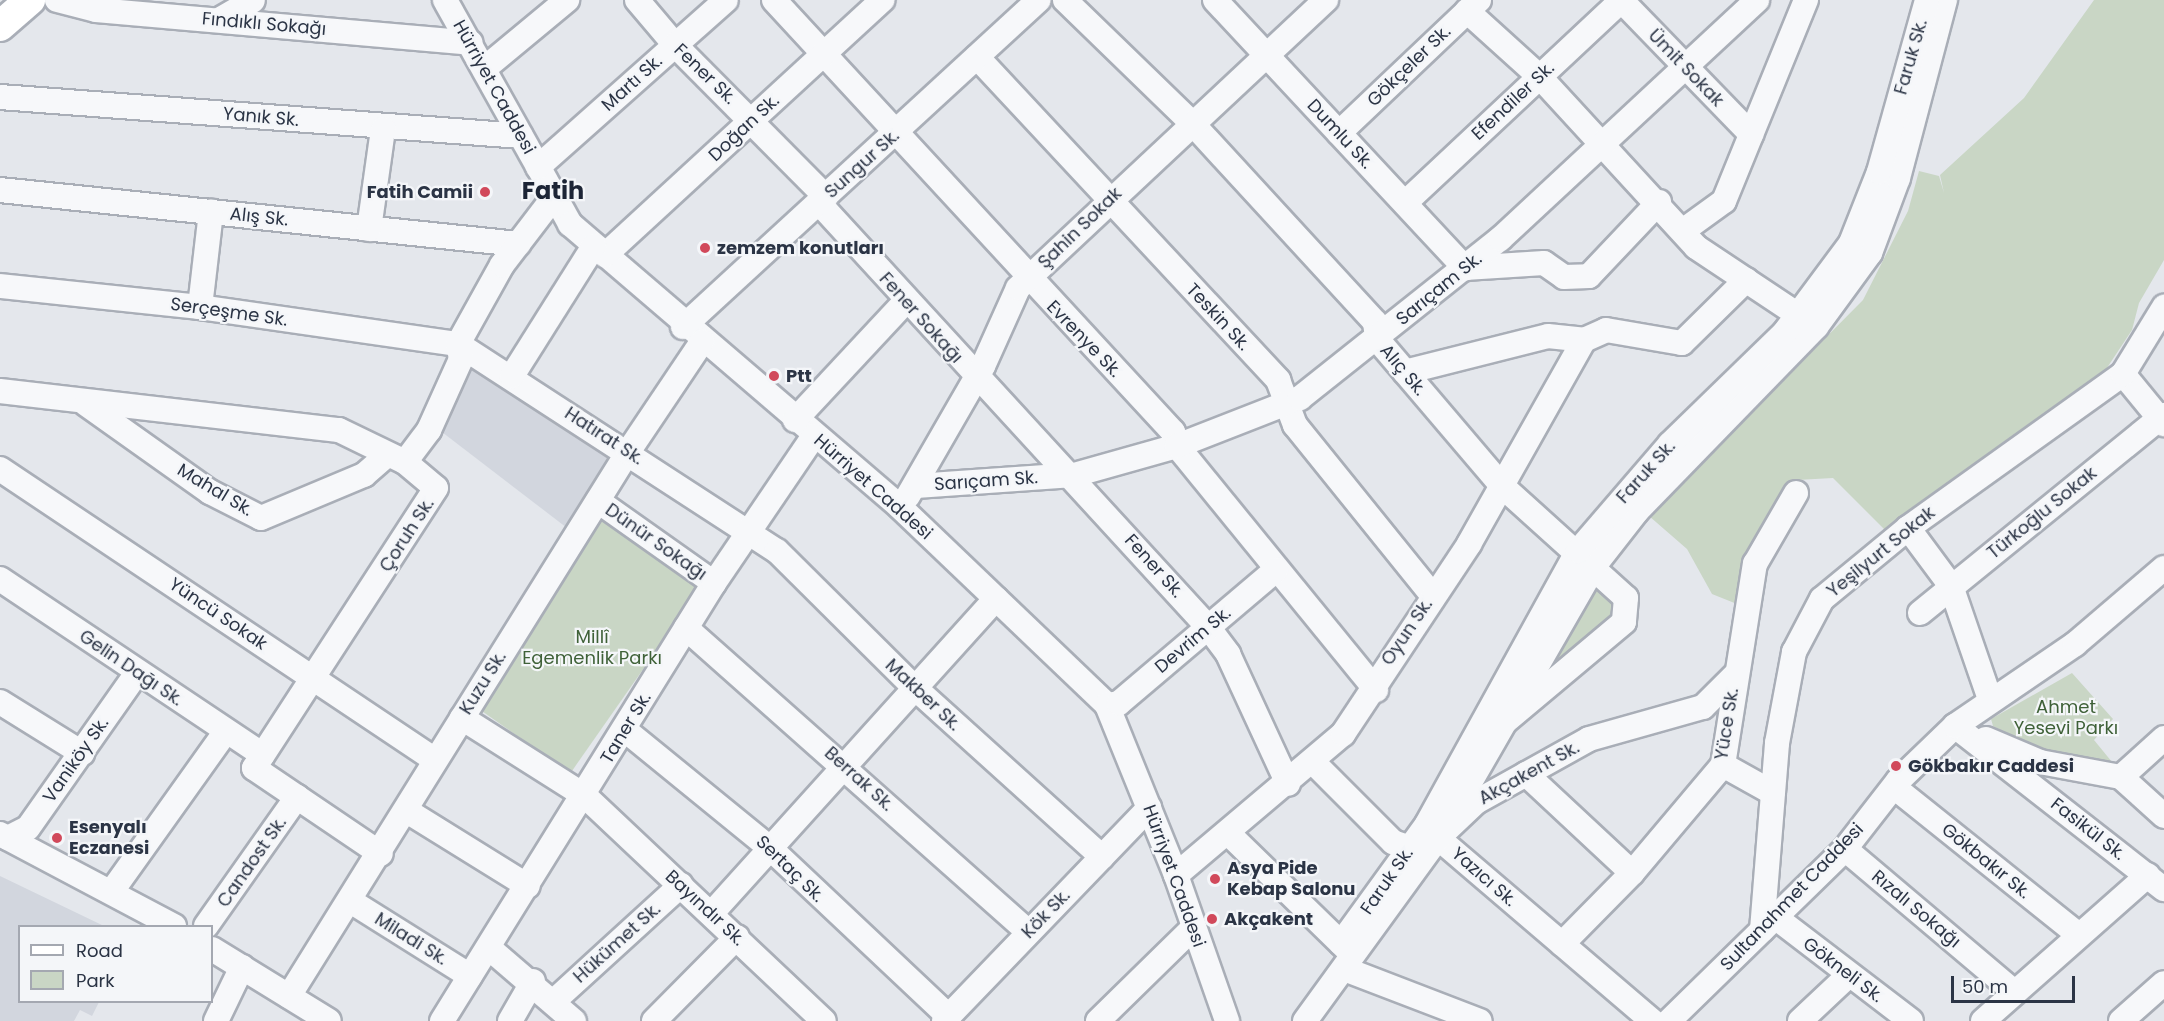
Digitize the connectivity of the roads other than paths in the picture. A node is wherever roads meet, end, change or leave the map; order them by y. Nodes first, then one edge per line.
1 (30, 0) edge
2 (57, 0) edge
3 (253, 0) edge
4 (445, 0) edge
5 (567, 0) edge
6 (637, 0) edge
7 (726, 0) edge
8 (774, 0) edge
9 (882, 0) edge
10 (1040, 0) edge
11 (1065, 0) edge
12 (1215, 0) edge
13 (1326, 0) edge
14 (1622, 0) edge
15 (1757, 0) edge
16 (1806, 0) edge
17 (1926, 0) edge
18 (1945, 0) edge
19 (1473, 6) edge
20 (219, 20) junction
21 (0, 26) edge
22 (471, 43) junction
23 (675, 45) junction
24 (823, 54) junction
25 (1266, 55) junction
26 (978, 57) junction
27 (1682, 65) junction
28 (485, 68) junction
29 (1539, 76) junction
30 (0, 97) edge
31 (753, 120) junction
32 (1191, 122) junction
33 (383, 129) junction
34 (895, 133) junction
35 (1339, 133) junction
36 (1751, 134) junction
37 (521, 136) junction
38 (1601, 142) junction
39 (538, 167) junction
40 (0, 190) edge
41 (554, 197) junction
42 (1109, 199) junction
43 (822, 200) junction
44 (1659, 202) junction
45 (1405, 203) junction
46 (211, 212) junction
47 (369, 229) junction
48 (1684, 230) junction
49 (518, 244) junction
50 (1860, 248) junction
51 (599, 250) junction
52 (1465, 268) junction
53 (1027, 279) junction
54 (1746, 280) junction
55 (0, 286) edge
56 (906, 301) junction
57 (200, 307) junction
58 (2164, 307) edge
59 (1808, 321) junction
60 (683, 327) junction
61 (1377, 339) junction
62 (1584, 340) junction
63 (702, 342) junction
64 (458, 344) junction
65 (1405, 372) junction
66 (2123, 374) junction
67 (512, 376) junction
68 (975, 379) junction
69 (0, 391) edge
70 (82, 402) junction
71 (1290, 402) junction
72 (2163, 419) edge
73 (795, 420) junction
74 (814, 436) junction
75 (1177, 446) junction
76 (628, 452) junction
77 (396, 458) junction
78 (0, 468) edge
79 (1074, 475) junction
80 (916, 486) junction
81 (1502, 486) junction
82 (1796, 493) dead end
83 (598, 501) junction
84 (900, 507) junction
85 (1908, 528) junction
86 (748, 529) junction
87 (1586, 558) junction
88 (2164, 568) edge
89 (1276, 570) junction
90 (0, 579) edge
91 (714, 583) junction
92 (1951, 586) junction
93 (1432, 595) junction
94 (996, 598) junction
95 (1920, 613) dead end
96 (1208, 627) junction
97 (686, 628) junction
98 (137, 673) junction
99 (1734, 676) junction
100 (315, 678) junction
101 (915, 688) junction
102 (1376, 690) junction
103 (1990, 699) junction
104 (0, 702) edge
105 (1107, 705) junction
106 (462, 718) junction
107 (1500, 726) junction
108 (1955, 726) junction
109 (625, 730) junction
110 (226, 731) junction
111 (2164, 738) edge
112 (82, 753) junction
113 (263, 755) junction
114 (435, 760) junction
115 (1314, 762) junction
116 (1724, 765) junction
117 (845, 766) junction
118 (1526, 774) junction
119 (2121, 777) junction
120 (1288, 784) junction
121 (1894, 787) junction
122 (1773, 793) junction
123 (585, 796) junction
124 (297, 797) junction
125 (1149, 808) junction
126 (407, 811) junction
127 (2164, 816) edge
128 (1229, 834) junction
129 (4, 836) edge
130 (1438, 838) junction
131 (1410, 848) junction
132 (771, 849) junction
133 (1845, 849) junction
134 (381, 854) junction
135 (1102, 857) junction
136 (1632, 873) junction
137 (1176, 875) junction
138 (2156, 882) edge
139 (681, 885) junction
140 (528, 886) junction
141 (111, 891) junction
142 (352, 902) junction
143 (711, 914) junction
144 (1768, 924) junction
145 (170, 925) edge
146 (207, 925) edge
147 (1194, 927) junction
148 (1029, 932) junction
149 (2079, 935) junction
150 (737, 938) junction
151 (1562, 944) junction
152 (489, 948) junction
153 (213, 950) edge
154 (1348, 957) junction
155 (242, 967) junction
156 (471, 976) junction
157 (1848, 976) junction
158 (533, 981) junction
159 (2164, 983) edge
160 (2014, 992) junction
161 (289, 996) junction
162 (554, 1002) junction
163 (810, 1016) edge
164 (947, 1019) edge
165 (216, 1021) edge
166 (329, 1021) edge
167 (442, 1021) edge
168 (510, 1021) edge
169 (574, 1021) edge
170 (654, 1021) edge
171 (1098, 1021) edge
172 (1227, 1021) edge
173 (1305, 1021) edge
174 (1480, 1021) edge
175 (1652, 1021) edge
176 (1669, 1021) edge
177 (1800, 1021) edge
178 (1911, 1021) edge
179 (1983, 1021) edge
180 (2121, 1021) edge

1 - 21 main road
2 - 20 street, Fındıklı Sokağı
3 - 20 street
4 - 22 street, Hürriyet Caddesi
5 - 28 street
6 - 23 street, Fener Sk.
7 - 23 street, Martı Sk.
8 - 24 street, Evrenye Sk.
9 - 24 street, Doğan Sk.
10 - 26 street, Sungur Sk.
11 - 32 street, Alıç Sk.
12 - 25 street, Dumlu Sk.
13 - 25 street, Şahin Sokak
14 - 27 street, Ümit Sokak
14 - 29 street, Efendiler Sk.
15 - 27 street, Sarıçam Sk.
16 - 36 street
17 - 50 street, Faruk Sk.
18 - 50 street
19 - 29 street
19 - 35 street, Gökçeler Sk.
20 - 22 street, Fındıklı Sokağı
22 - 28 street, Hürriyet Caddesi
23 - 31 street, Fener Sk.
23 - 39 street, Martı Sk.
24 - 31 street, Doğan Sk.
24 - 34 street, Evrenye Sk.
25 - 32 street, Şahin Sokak
25 - 35 street, Dumlu Sk.
26 - 34 street, Sungur Sk.
26 - 42 street, Teskin Sk.
27 - 36 street, Ümit Sokak
27 - 38 street, Sarıçam Sk.
28 - 37 street, Hürriyet Caddesi
29 - 38 street
29 - 45 street, Efendiler Sk.
30 - 33 street, Yanık Sk.
31 - 43 street, Fener Sk.
31 - 51 street, Doğan Sk.
32 - 42 street, Şahin Sokak
32 - 61 street, Alıç Sk.
33 - 37 street, Yanık Sk.
33 - 47 street
34 - 43 street, Sungur Sk.
34 - 53 street, Evrenye Sk.
35 - 45 street, Dumlu Sk.
36 - 48 street
37 - 39 street, Hürriyet Caddesi
38 - 44 street
38 - 52 street, Sarıçam Sk.
39 - 41 street, Hürriyet Caddesi
40 - 46 street, Alış Sk.
41 - 49 street
41 - 51 street, Hürriyet Caddesi
42 - 53 street, Şahin Sokak
42 - 71 street, Teskin Sk.
43 - 56 street, Fener Sokağı
43 - 60 street, Sungur Sk.
44 - 48 street
44 - 52 street
45 - 52 street, Dumlu Sk.
46 - 47 street, Alış Sk.
46 - 57 street
47 - 49 street, Alış Sk.
48 - 54 street
49 - 64 street
50 - 59 street, Faruk Sk.
51 - 60 street, Hürriyet Caddesi
51 - 67 street, Doğan Sk.
52 - 61 street, Sarıçam Sk.
53 - 68 street, Şahin Sokak
53 - 75 street, Evrenye Sk.
54 - 59 street
54 - 62 street
55 - 57 street, Serçeşme Sk.
56 - 68 street, Fener Sokağı
56 - 73 street
57 - 64 street, Serçeşme Sk.
58 - 66 street, Yeşilyurt Sokak
59 - 87 street, Faruk Sk.
60 - 63 street, Hürriyet Caddesi
61 - 65 street, Alıç Sk.
61 - 71 street, Sarıçam Sk.
62 - 65 street
62 - 81 street, Oyun Sk.
63 - 73 street, Hürriyet Caddesi
63 - 76 street, Kuzu Sk.
64 - 67 street, Hatırat Sk.
64 - 77 street, Mahal Sk.
65 - 81 street, Alıç Sk.
66 - 72 street
66 - 85 street, Yeşilyurt Sokak
67 - 76 street, Hatırat Sk.
68 - 79 street, Fener Sk.
68 - 80 street, Şahin Sokak
69 - 70 street, Çoruh Sk.
70 - 77 street, Çoruh Sk.
70 - 77 street, Mahal Sk.
71 - 75 street, Sarıçam Sk.
71 - 93 street, Teskin Sk.
72 - 92 street, Türkoğlu Sokak
73 - 74 street, Hürriyet Caddesi
74 - 84 street, Hürriyet Caddesi
74 - 86 street, Taner Sk.
75 - 79 street, Sarıçam Sk.
75 - 89 street, Evrenye Sk.
76 - 83 street, Kuzu Sk.
76 - 86 street, Hatırat Sk.
77 - 100 street, Çoruh Sk.
78 - 100 street, Yüncü Sokak
79 - 80 street, Sarıçam Sk.
79 - 96 street, Fener Sk.
80 - 84 street, Şahin Sokak
81 - 87 street, Alıç Sk.
81 - 93 street, Oyun Sk.
82 - 99 street, Yüce Sk.
83 - 91 street, Dünür Sokağı
83 - 106 street, Kuzu Sk.
84 - 94 street, Hürriyet Caddesi
85 - 92 street
85 - 122 street, Yeşilyurt Sokak
86 - 91 street, Taner Sk.
86 - 101 street, Makber Sk.
87 - 107 street
87 - 107 street, Alıç Sk.
87 - 131 street, Faruk Sk.
88 - 103 street, Sultanahmet Caddesi
89 - 96 street, Devrim Sk.
89 - 102 street, Evrenye Sk.
90 - 98 street, Gelin Dağı Sk.
91 - 97 street, Taner Sk.
92 - 95 street, Türkoğlu Sokak
92 - 103 street
93 - 102 street, Oyun Sk.
94 - 101 street
94 - 105 street, Hürriyet Caddesi
96 - 105 street, Devrim Sk.
96 - 120 street, Fener Sk.
97 - 109 street, Taner Sk.
97 - 117 street, Berrak Sk.
98 - 110 street, Gelin Dağı Sk.
98 - 112 street, Vaniköy Sk.
99 - 116 street, Yüce Sk.
99 - 118 street, Akçakent Sk.
100 - 113 street, Çoruh Sk.
100 - 114 street, Yüncü Sokak
101 - 117 street
101 - 135 street, Makber Sk.
102 - 115 street, Oyun Sk.
103 - 108 street, Sultanahmet Caddesi
104 - 112 street
105 - 125 street, Hürriyet Caddesi
106 - 114 street, Kuzu Sk.
106 - 123 street, Bayındır Sk.
107 - 130 street
108 - 119 street
108 - 121 street, Sultanahmet Caddesi
108 - 138 street, Fasikül Sk.
109 - 123 street, Taner Sk.
109 - 132 street, Sertaç Sk.
110 - 113 street, Gelin Dağı Sk.
110 - 141 street
111 - 119 street
112 - 129 street, Vaniköy Sk.
113 - 124 street
114 - 126 street, Kuzu Sk.
115 - 120 street, Oyun Sk.
115 - 131 street
116 - 122 street
116 - 136 street, Yüce Sk.
117 - 132 street
117 - 148 street, Berrak Sk.
118 - 130 street, Akçakent Sk.
118 - 136 street
119 - 127 street
120 - 128 street, Oyun Sk.
121 - 133 street, Sultanahmet Caddesi
121 - 149 street, Gökbakır Sk.
122 - 144 street, Yeşilyurt Sokak
123 - 139 street, Bayındır Sk.
123 - 140 street, Taner Sk.
124 - 134 street
124 - 146 street, Candost Sk.
125 - 135 street, Kök Sk.
125 - 137 street, Hürriyet Caddesi
126 - 134 street, Kuzu Sk.
126 - 140 street
128 - 137 street, Oyun Sk.
128 - 154 street
129 - 141 street
130 - 131 street, Yazıcı Sk.
130 - 151 street, Yazıcı Sk.
130 - 154 street, Akçakent Sk.
131 - 154 street, Faruk Sk.
132 - 143 street
132 - 164 street, Sertaç Sk.
133 - 144 street, Sultanahmet Caddesi
133 - 160 street, Rızalı Sokağı
134 - 142 street, Kuzu Sk.
135 - 148 street, Kök Sk.
136 - 151 street, Yüce Sk.
137 - 147 street, Hürriyet Caddesi
138 - 149 street
139 - 143 street, Bayındır Sk.
139 - 162 street, Hükümet Sk.
140 - 152 street, Taner Sk.
141 - 145 street
142 - 156 street, Miladi Sk.
142 - 161 street, Kuzu Sk.
143 - 150 street, Bayındır Sk.
144 - 157 street, Gökneli Sk.
144 - 176 street, Sultanahmet Caddesi
147 - 171 street
147 - 172 street, Hürriyet Caddesi
148 - 164 street, Kök Sk.
149 - 160 street
150 - 163 street, Bayındır Sk.
150 - 170 street
151 - 175 street, Yazıcı Sk.
152 - 156 street, Taner Sk.
152 - 158 street
153 - 155 street
154 - 173 street, Akçakent Sk.
154 - 174 street
155 - 161 street
155 - 165 street
156 - 167 street, Taner Sk.
157 - 177 street
157 - 178 street, Gökneli Sk.
158 - 162 street
158 - 168 street
159 - 180 street
160 - 179 street
161 - 166 street
162 - 169 street

